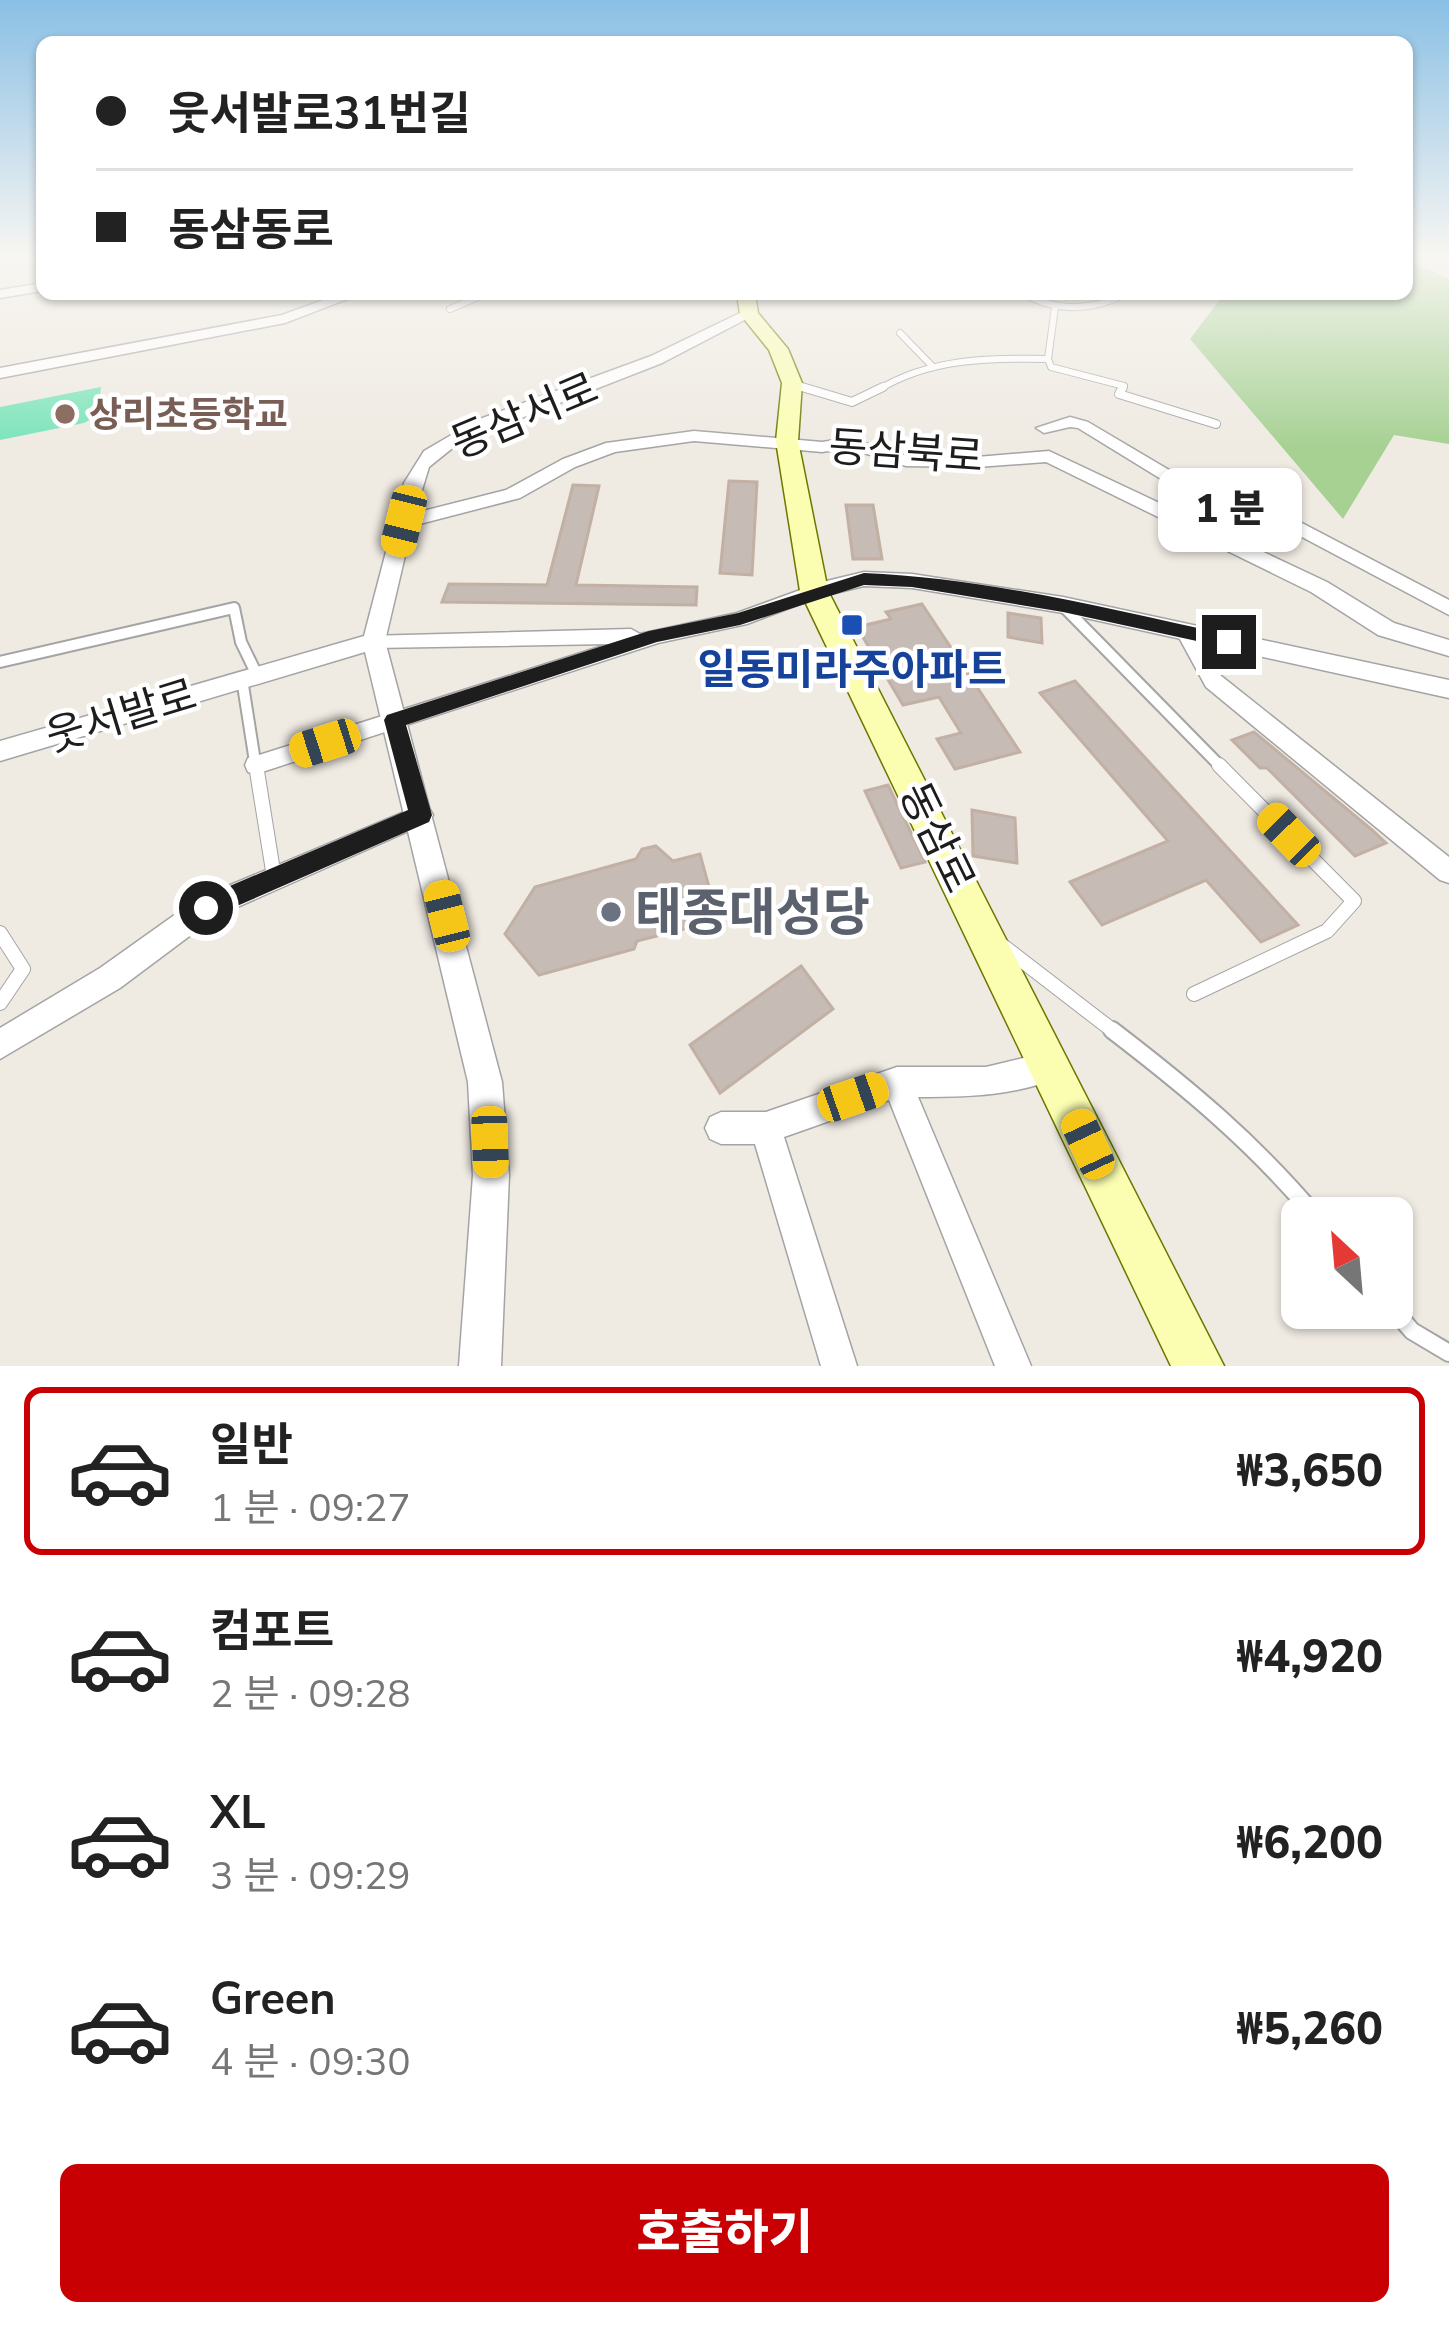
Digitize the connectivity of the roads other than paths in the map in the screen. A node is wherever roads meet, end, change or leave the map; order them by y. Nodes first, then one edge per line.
1 (276, 321) edge
2 (721, 321) edge
3 (759, 321) edge
4 (1053, 321) edge
5 (899, 333) dead end
6 (1048, 359) junction
7 (933, 367) junction
8 (0, 373) edge
9 (792, 383) junction
10 (1216, 424) dead end
11 (1044, 428) dead end
12 (787, 441) junction
13 (404, 521) junction
14 (814, 591) junction
15 (1063, 605) junction
16 (1449, 608) edge
17 (1186, 632) junction
18 (656, 635) junction
19 (374, 641) junction
20 (1449, 648) edge
21 (0, 662) edge
22 (250, 677) junction
23 (1449, 689) edge
24 (394, 720) junction
25 (0, 751) edge
26 (256, 765) junction
27 (421, 815) junction
28 (1449, 872) edge
29 (274, 877) junction
30 (983, 931) junction
31 (0, 932) edge
32 (1194, 994) dead end
33 (0, 1003) edge
34 (0, 1044) edge
35 (1052, 1066) junction
36 (897, 1082) junction
37 (721, 1128) dead end
38 (766, 1128) junction
39 (1299, 1197) edge
40 (1410, 1329) edge
41 (1449, 1353) edge
42 (479, 1366) edge
43 (839, 1366) edge
44 (1013, 1366) edge
45 (1198, 1366) edge

1 - 8 street
2 - 13 street, 동삼서로
3 - 9 main road
4 - 6 lane
5 - 7 lane
6 - 7 lane
6 - 10 lane
7 - 9 lane
9 - 12 main road, 동삼로
11 - 16 street
12 - 13 street, 동삼북로
12 - 14 main road, 동삼로
12 - 20 street, 동삼북로
13 - 19 street, 동삼서로
14 - 15 street
14 - 18 street
14 - 30 main road, 동삼로
15 - 17 street
15 - 32 lane
17 - 23 street
17 - 28 street
18 - 19 street
18 - 24 street
19 - 22 street, 웃서발로
19 - 24 street, 동삼서로
21 - 22 lane
22 - 25 street, 웃서발로
22 - 26 lane, 웃서발로
24 - 26 street
24 - 27 street, 동삼서로
26 - 29 lane, 웃서발로
27 - 29 street
27 - 42 street, 동삼서로
29 - 34 street
30 - 35 main road, 동삼로
30 - 39 lane
31 - 33 lane
35 - 36 street
35 - 45 main road, 동삼로
36 - 38 street
36 - 44 street
37 - 38 street
38 - 43 street
40 - 41 lane

